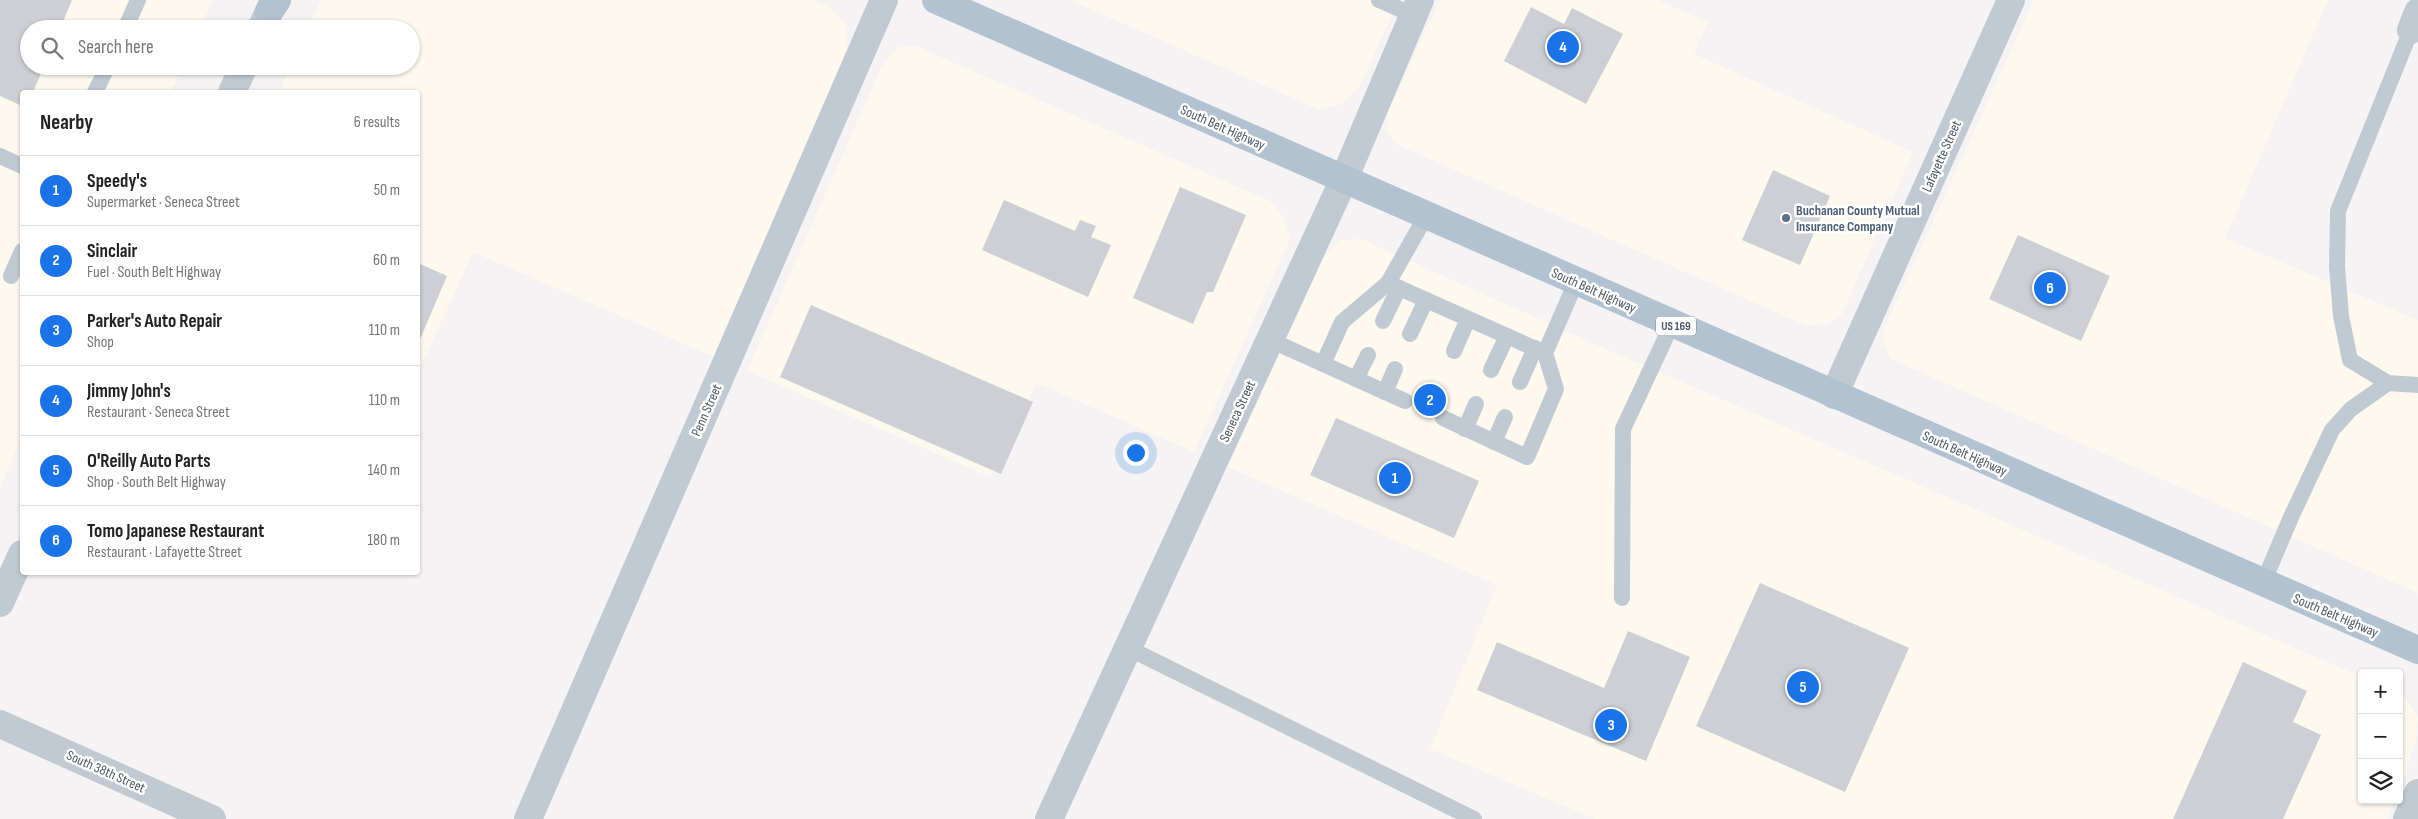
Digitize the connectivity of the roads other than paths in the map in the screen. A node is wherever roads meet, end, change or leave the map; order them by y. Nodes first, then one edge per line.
1 (138, 0) edge
2 (884, 0) edge
3 (936, 0) edge
4 (1379, 0) edge
5 (2011, 0) edge
6 (1417, 7) edge
7 (129, 20) edge
8 (2414, 21) edge
9 (104, 75) edge
10 (240, 75) edge
11 (97, 90) edge
12 (233, 90) edge
13 (0, 156) edge
14 (20, 165) edge
15 (1344, 180) junction
16 (1426, 216) junction
17 (20, 256) edge
18 (11, 276) edge
19 (1576, 282) junction
20 (1393, 286) junction
21 (1426, 300) junction
22 (1468, 319) junction
23 (1384, 321) dead end
24 (1672, 324) junction
25 (1410, 334) dead end
26 (1507, 336) junction
27 (1270, 340) junction
28 (1540, 350) junction
29 (1454, 351) dead end
30 (1368, 355) dead end
31 (1323, 364) junction
32 (1395, 369) dead end
33 (1491, 370) dead end
34 (1356, 379) junction
35 (1520, 382) dead end
36 (2388, 383) junction
37 (2418, 385) edge
38 (1385, 392) junction
39 (1834, 395) junction
40 (1405, 401) dead end
41 (1476, 404) dead end
42 (1504, 417) dead end
43 (1443, 418) dead end
44 (1465, 428) junction
45 (1494, 442) junction
46 (20, 558) edge
47 (2263, 583) junction
48 (2, 593) edge
49 (1622, 598) dead end
50 (1128, 648) junction
51 (2418, 650) edge
52 (0, 724) edge
53 (2418, 793) edge
54 (212, 819) edge
55 (528, 819) edge
56 (1049, 819) edge
57 (1474, 819) edge
58 (2407, 819) edge

1 - 7 lane
2 - 55 street, Penn Street
3 - 15 main road, South Belt Highway / US 169
4 - 6 lane
5 - 39 street, Lafayette Street
6 - 15 street, Seneca Street
8 - 36 lane
9 - 11 lane
10 - 12 street
13 - 14 lane
15 - 16 main road, South Belt Highway / US 169
15 - 27 street, Seneca Street
16 - 19 main road, South Belt Highway / US 169
16 - 20 lane
17 - 18 lane
19 - 24 main road, South Belt Highway / US 169
19 - 28 lane
20 - 21 lane
20 - 23 lane
20 - 31 lane
21 - 22 lane
21 - 25 lane
22 - 26 lane
22 - 29 lane
24 - 39 main road, South Belt Highway / US 169
24 - 49 lane
26 - 28 lane
26 - 33 lane
27 - 31 lane
27 - 50 street, Seneca Street
28 - 35 lane
28 - 45 lane
30 - 34 lane
31 - 34 lane
32 - 38 lane
34 - 38 lane
36 - 37 lane
36 - 47 lane
38 - 40 lane
39 - 47 main road, South Belt Highway / US 169
41 - 44 lane
42 - 45 lane
43 - 44 lane
44 - 45 lane
46 - 48 street
47 - 51 main road, South Belt Highway / US 169
50 - 56 street, Seneca Street
50 - 57 lane
52 - 54 street, South 38th Street
53 - 58 street

